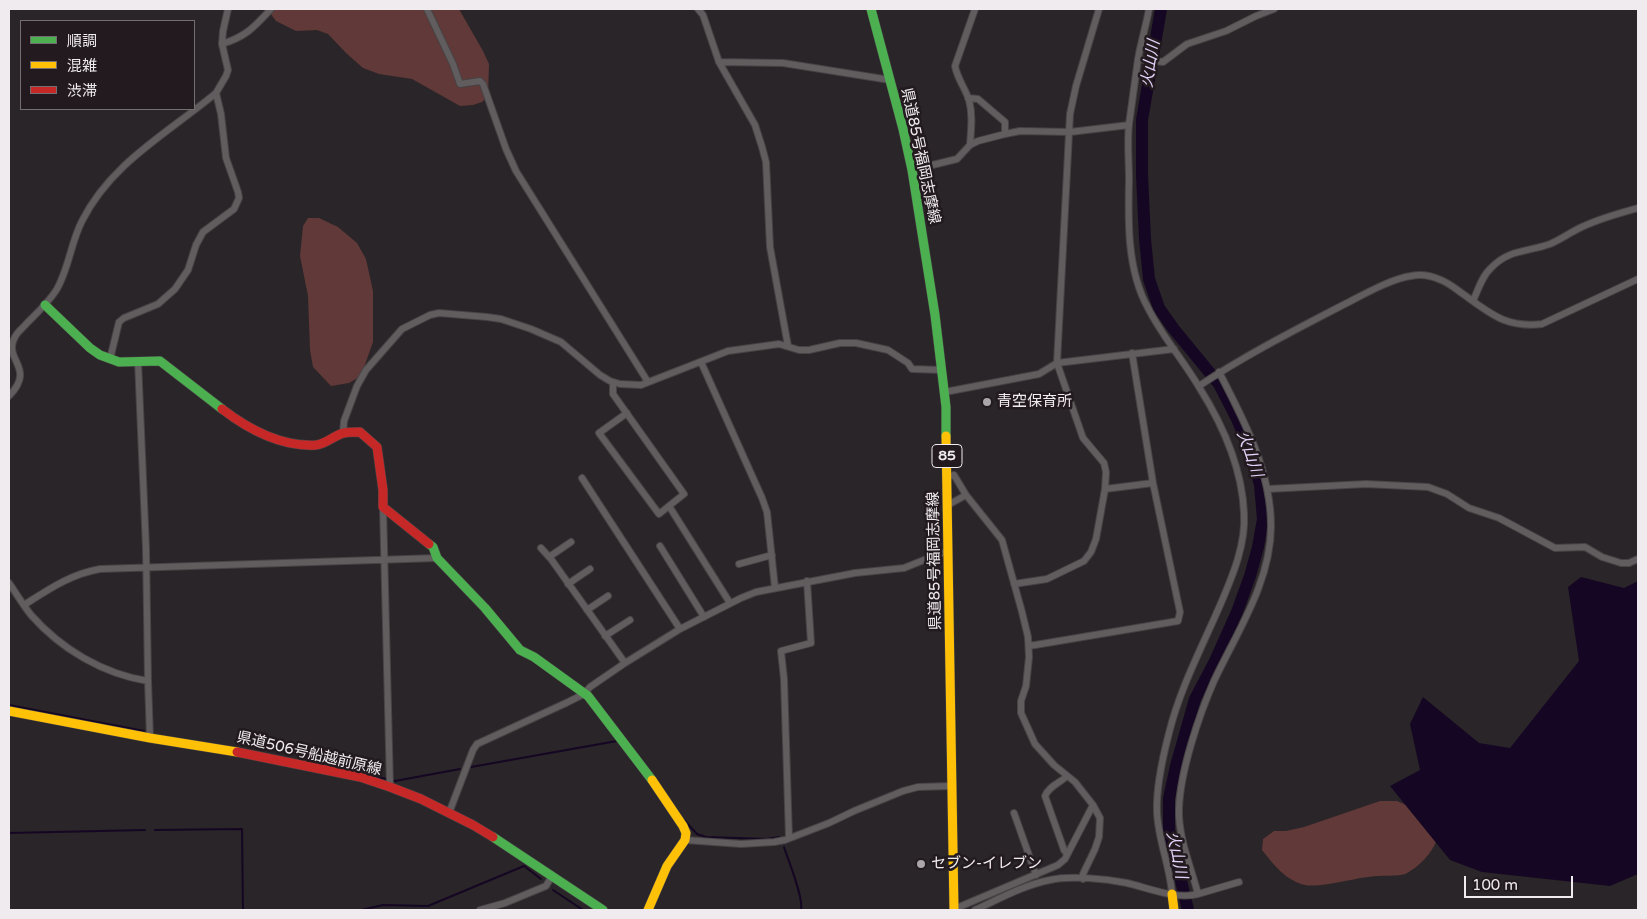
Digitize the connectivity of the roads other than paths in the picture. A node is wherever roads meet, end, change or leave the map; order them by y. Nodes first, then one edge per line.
1 (228, 9) edge
2 (271, 9) edge
3 (427, 9) edge
4 (698, 9) edge
5 (871, 9) edge
6 (975, 9) edge
7 (1099, 9) edge
8 (1149, 9) edge
9 (1274, 9) edge
10 (222, 44) junction
11 (1141, 59) junction
12 (719, 62) junction
13 (890, 80) junction
14 (216, 93) junction
15 (968, 98) junction
16 (195, 109) edge
17 (194, 110) edge
18 (1129, 125) junction
19 (1070, 132) junction
20 (1005, 134) junction
21 (970, 145) junction
22 (912, 170) junction
23 (1638, 208) edge
24 (1638, 279) edge
25 (1473, 301) junction
26 (45, 305) junction
27 (788, 346) junction
28 (1174, 349) junction
29 (1132, 353) junction
30 (110, 359) junction
31 (138, 361) junction
32 (701, 362) junction
33 (1057, 363) junction
34 (942, 370) junction
35 (1218, 373) junction
36 (613, 382) junction
37 (648, 382) junction
38 (1199, 386) junction
39 (945, 392) junction
40 (9, 396) edge
41 (627, 413) junction
42 (343, 433) junction
43 (948, 476) junction
44 (582, 478) dead end
45 (1153, 483) junction
46 (1105, 490) junction
47 (1268, 490) junction
48 (966, 495) junction
49 (948, 505) junction
50 (669, 506) junction
51 (383, 507) junction
52 (571, 542) dead end
53 (660, 546) dead end
54 (541, 548) dead end
55 (949, 550) junction
56 (772, 555) junction
57 (549, 557) junction
58 (438, 558) junction
59 (1638, 559) edge
60 (384, 560) junction
61 (739, 564) dead end
62 (146, 568) junction
63 (590, 569) dead end
64 (807, 581) junction
65 (9, 583) edge
66 (568, 584) junction
67 (1014, 584) junction
68 (775, 588) junction
69 (608, 596) dead end
70 (730, 603) junction
71 (24, 605) junction
72 (587, 610) junction
73 (704, 617) junction
74 (630, 620) dead end
75 (680, 629) junction
76 (605, 636) junction
77 (1028, 646) junction
78 (625, 663) junction
79 (148, 682) junction
80 (584, 694) junction
81 (9, 712) edge
82 (150, 738) junction
83 (1067, 776) junction
84 (951, 786) junction
85 (390, 787) junction
86 (1093, 805) junction
87 (449, 813) junction
88 (1014, 813) dead end
89 (789, 838) junction
90 (685, 840) junction
91 (1067, 854) junction
92 (1036, 874) junction
93 (552, 876) junction
94 (1083, 879) junction
95 (1239, 882) dead end
96 (1174, 894) junction
97 (1196, 895) junction
98 (954, 908) edge
99 (480, 910) edge
100 (603, 910) edge
101 (648, 910) edge
102 (975, 910) edge
103 (1174, 910) edge

1 - 10 street
2 - 10 street
3 - 37 street
4 - 12 street
5 - 13 main road, 県道85号福岡志摩線 / 85
6 - 15 street
7 - 19 street
8 - 11 street
9 - 11 street
10 - 14 street
11 - 18 street
12 - 13 street
12 - 27 street
13 - 22 main road, 県道85号福岡志摩線 / 85
14 - 16 street
14 - 30 street
15 - 20 street
15 - 21 street
17 - 26 street
18 - 19 street
18 - 28 street
19 - 20 street
19 - 33 street
20 - 21 street
21 - 22 street
22 - 34 main road, 県道85号福岡志摩線 / 85
23 - 25 street
24 - 25 street
25 - 35 street
26 - 30 main road
26 - 40 street
27 - 32 street
27 - 34 street
28 - 29 street
28 - 38 street
29 - 33 street
29 - 45 street
30 - 31 main road
31 - 42 main road
31 - 62 street
32 - 37 street
32 - 56 street
33 - 39 street
33 - 46 street
34 - 39 main road, 県道85号福岡志摩線 / 85
35 - 38 street
35 - 47 street
36 - 37 street
36 - 41 street
36 - 42 street
38 - 96 street
39 - 43 main road, 県道85号福岡志摩線 / 85
41 - 50 street
41 - 50 street
42 - 51 main road
43 - 48 street
43 - 49 main road, 県道85号福岡志摩線 / 85
44 - 75 street
45 - 46 street
45 - 77 street
46 - 67 street
47 - 59 street
47 - 97 street
48 - 49 street
48 - 67 street
49 - 55 main road, 県道85号福岡志摩線 / 85
50 - 70 street
51 - 58 main road
51 - 60 street
52 - 57 street
53 - 73 street
54 - 57 street
55 - 64 street
55 - 84 main road, 県道85号福岡志摩線 / 85
56 - 61 street
56 - 68 street
57 - 66 street
58 - 60 street
58 - 80 main road
60 - 62 street
60 - 85 street
62 - 71 street
62 - 79 street
63 - 66 street
64 - 68 street
64 - 89 street
65 - 71 street
66 - 72 street
67 - 77 street
68 - 70 street
69 - 72 street
70 - 73 street
71 - 79 street
72 - 76 street
73 - 75 street
74 - 76 street
75 - 78 street
76 - 78 street
77 - 83 street
78 - 80 street
79 - 82 street
80 - 87 street
80 - 90 main road
81 - 82 main road, 県道506号船越前原線
82 - 85 main road, 県道506号船越前原線
83 - 86 street
83 - 91 street
84 - 89 street
84 - 98 main road, 県道85号福岡志摩線 / 85
85 - 87 main road, 県道506号船越前原線
86 - 91 street
86 - 94 street
87 - 93 main road, 県道506号船越前原線
88 - 92 street
89 - 90 street
90 - 101 main road
91 - 92 street
92 - 98 street
93 - 99 street
93 - 100 main road, 県道506号船越前原線
94 - 96 street
94 - 102 street
95 - 97 street
96 - 97 street
96 - 103 main road

